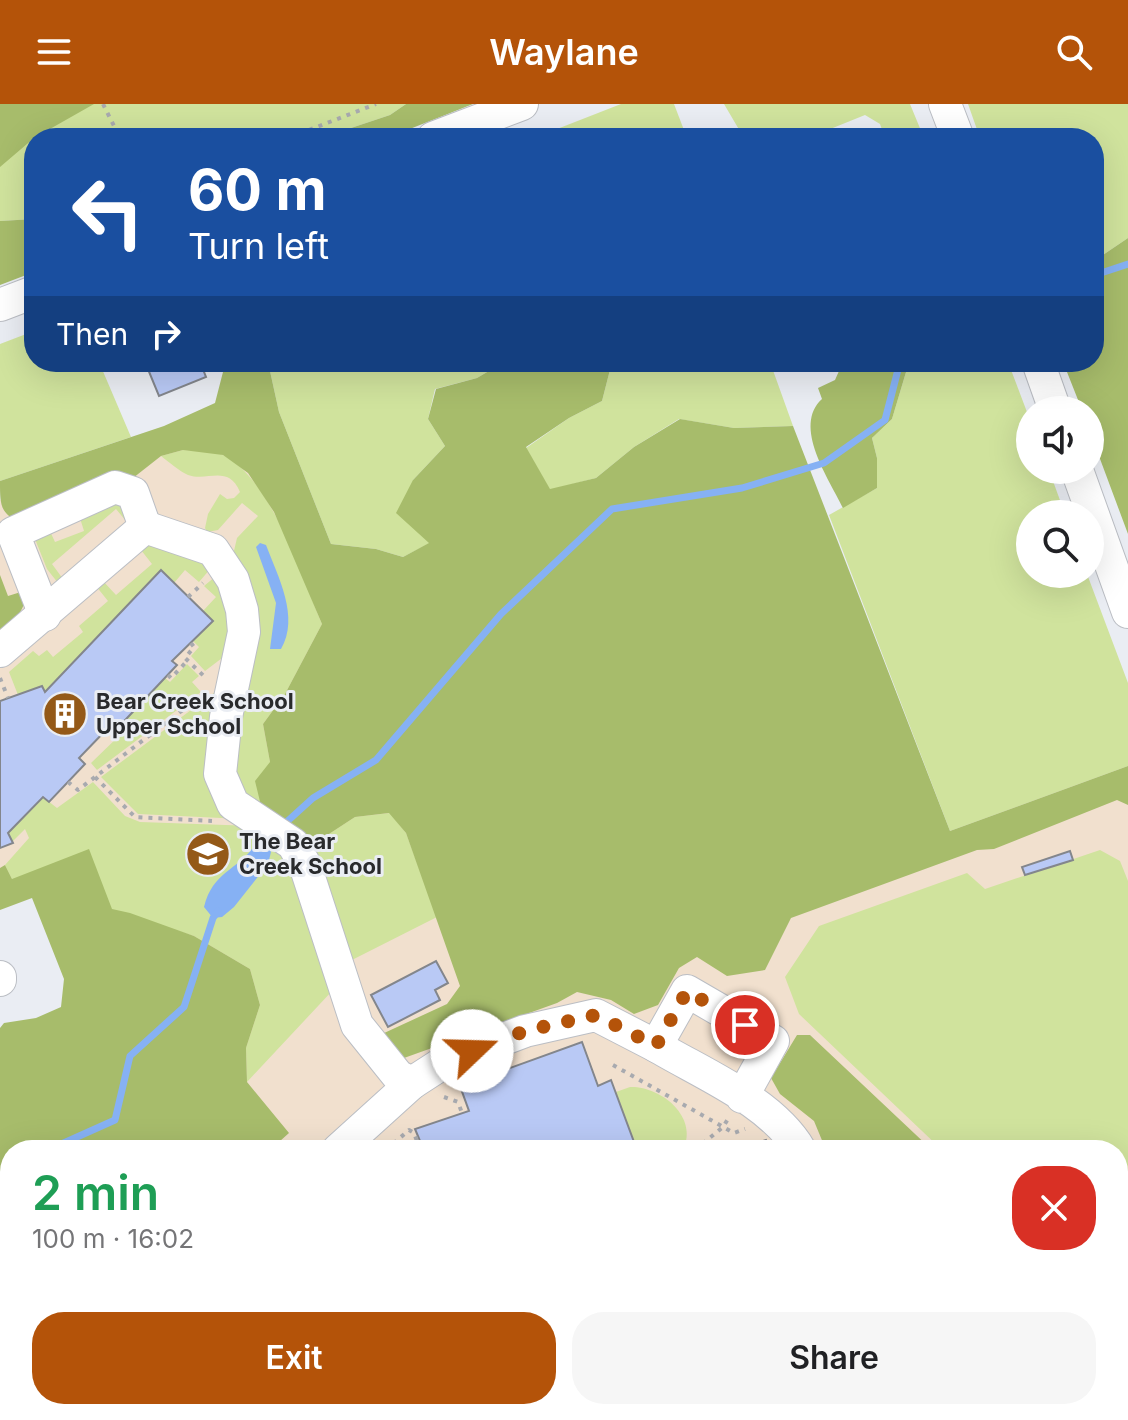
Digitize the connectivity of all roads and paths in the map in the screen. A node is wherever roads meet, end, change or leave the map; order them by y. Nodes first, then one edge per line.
1 (103, 104) edge
2 (376, 104) edge
3 (522, 104) edge
4 (945, 104) edge
5 (115, 128) edge
6 (314, 128) edge
7 (459, 128) edge
8 (954, 128) edge
9 (24, 296) edge
10 (0, 305) edge
11 (1042, 372) edge
12 (1050, 396) edge
13 (1082, 484) edge
14 (6, 527) edge
15 (145, 527) junction
16 (1128, 612) edge
17 (45, 615) junction
18 (191, 643) dead end
19 (0, 651) edge
20 (188, 660) junction
21 (168, 675) dead end
22 (0, 678) edge
23 (224, 681) junction
24 (8, 698) dead end
25 (95, 777) junction
26 (68, 782) dead end
27 (253, 817) junction
28 (656, 1046) junction
29 (613, 1065) dead end
30 (412, 1083) junction
31 (749, 1111) junction
32 (723, 1127) junction
33 (349, 1140) edge
34 (398, 1140) edge
35 (417, 1140) edge
36 (707, 1140) edge
37 (794, 1140) edge

1 - 5 path
2 - 6 path
3 - 7 street
4 - 8 street
9 - 10 street
11 - 12 street
13 - 16 street
14 - 15 street
14 - 17 street
15 - 17 street
15 - 23 street
17 - 19 street
18 - 20 path
20 - 21 path
20 - 23 path
22 - 24 path
23 - 25 path
23 - 27 street
25 - 26 path
25 - 27 path
27 - 30 street
28 - 30 street
28 - 31 street
28 - 31 street
29 - 32 path
30 - 33 street
31 - 32 path
31 - 32 path
31 - 37 street
32 - 36 path
34 - 35 path

